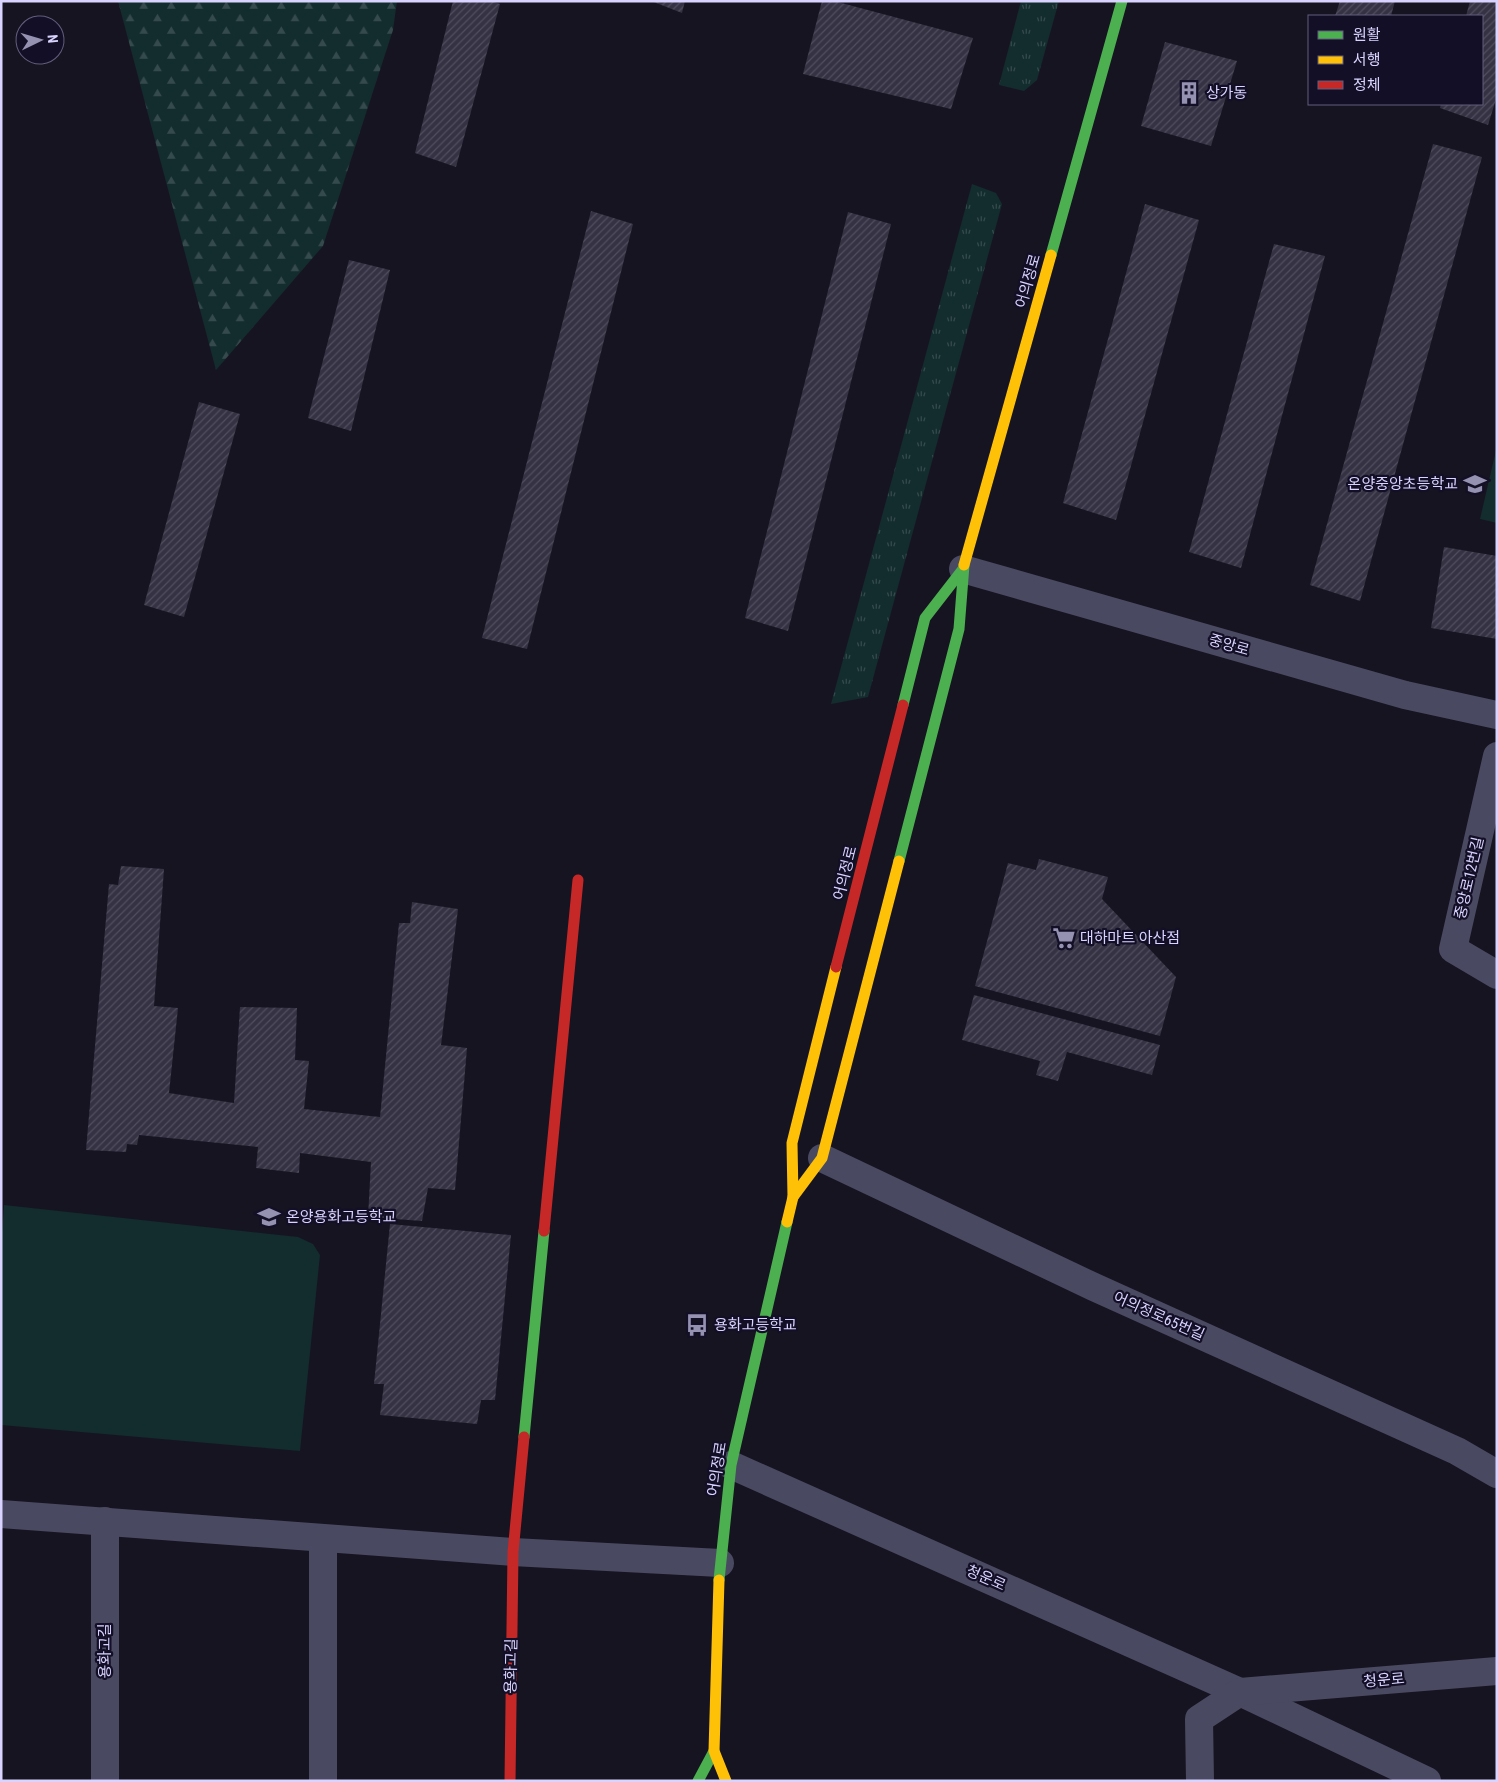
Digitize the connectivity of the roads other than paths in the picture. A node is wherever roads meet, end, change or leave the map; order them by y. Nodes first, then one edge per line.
1 (1122, 1) edge
2 (963, 568) junction
3 (1497, 715) edge
4 (1497, 756) edge
5 (578, 880) dead end
6 (1497, 975) edge
7 (822, 1158) junction
8 (793, 1197) junction
9 (731, 1465) junction
10 (1497, 1474) edge
11 (1, 1514) edge
12 (105, 1521) junction
13 (323, 1539) junction
14 (513, 1552) junction
15 (720, 1563) junction
16 (1497, 1671) edge
17 (1240, 1692) junction
18 (714, 1751) junction
19 (105, 1781) edge
20 (323, 1781) edge
21 (510, 1781) edge
22 (698, 1781) edge
23 (726, 1781) edge
24 (1200, 1781) edge
25 (1427, 1781) edge

1 - 2 main road, 어의정로
2 - 3 street, 중앙로
2 - 7 main road, 어의정로
2 - 8 main road, 어의정로
4 - 6 street, 중앙로12번길
5 - 14 main road, 용화고길
7 - 8 main road, 어의정로
7 - 10 street, 어의정로65번길
8 - 9 main road, 어의정로
9 - 15 main road, 어의정로
9 - 17 street, 청운로
11 - 12 street
12 - 13 street
12 - 19 street, 용화고길
13 - 14 street
13 - 20 street
14 - 15 street
14 - 21 main road, 용화고길
15 - 18 main road, 어의정로
16 - 17 street, 청운로
17 - 24 street
17 - 25 street, 청운로
18 - 22 main road, 어의정로
18 - 23 main road, 어의정로

